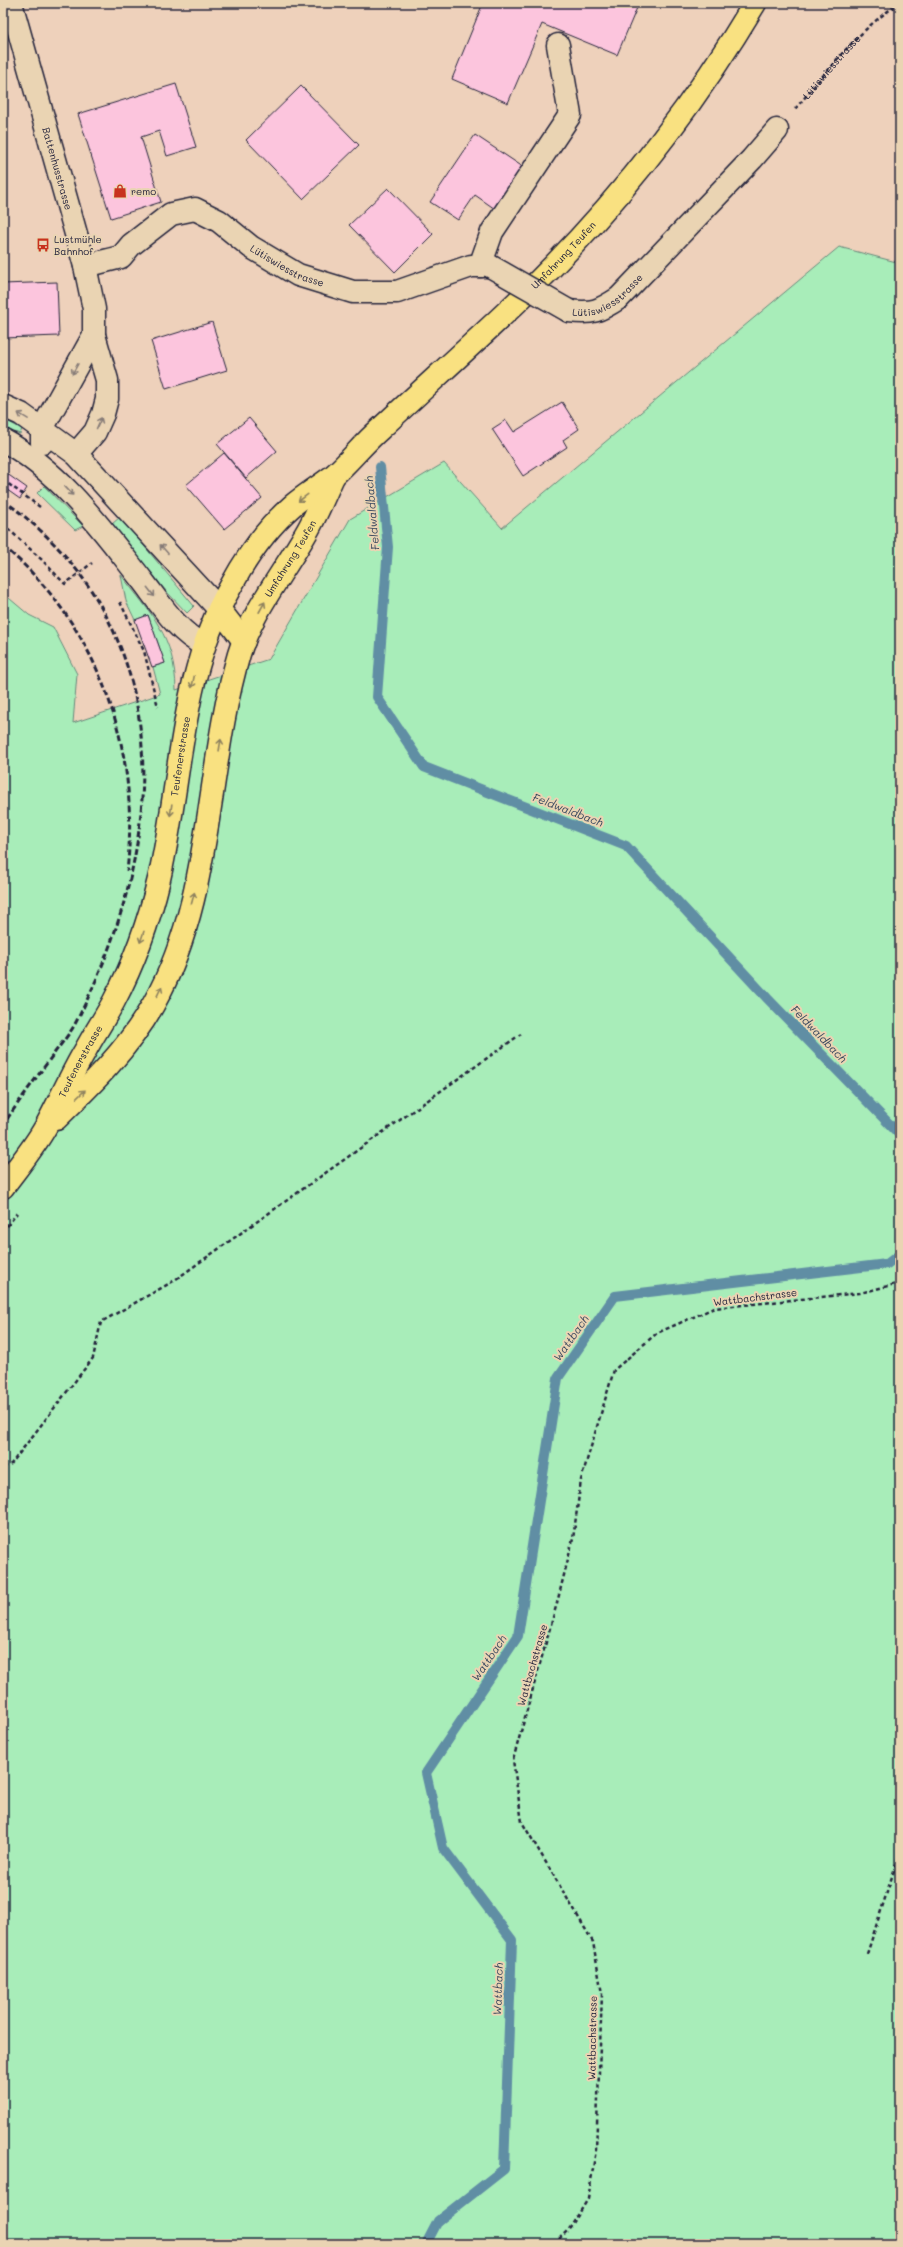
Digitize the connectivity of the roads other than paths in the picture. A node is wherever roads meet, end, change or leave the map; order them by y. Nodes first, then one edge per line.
1 (11, 3) edge
2 (755, 3) edge
3 (558, 45) dead end
4 (777, 130) road end
5 (85, 266) junction
6 (485, 266) junction
7 (94, 335) junction
8 (3, 406) edge
9 (42, 429) junction
10 (3, 440) edge
11 (76, 454) junction
12 (41, 464) junction
13 (334, 474) junction
14 (219, 609) junction
15 (244, 641) junction
16 (204, 645) junction
17 (43, 1131) junction
18 (3, 1187) edge

1 - 5 street, Battenhusstrasse
2 - 13 main road, Umfahrung Teufen
3 - 6 street
4 - 6 street, Lütiswiesstrasse, bridge
5 - 6 street, Lütiswiesstrasse
5 - 7 street, Battenhusstrasse
7 -> 9 street, Battenhusstrasse
11 -> 7 street, Battenhusstrasse
9 -> 8 street
9 - 11 street
9 - 12 street
10 - 12 street
11 - 12 street
14 -> 11 street
12 -> 16 street
13 -> 14 main road, Umfahrung Teufen
15 -> 13 main road, Umfahrung Teufen
14 - 15 main road
14 - 16 main road, Teufenerstrasse
15 - 16 main road
17 -> 15 main road, Teufenerstrasse
16 -> 17 main road, Teufenerstrasse
17 - 18 main road, Teufenerstrasse

